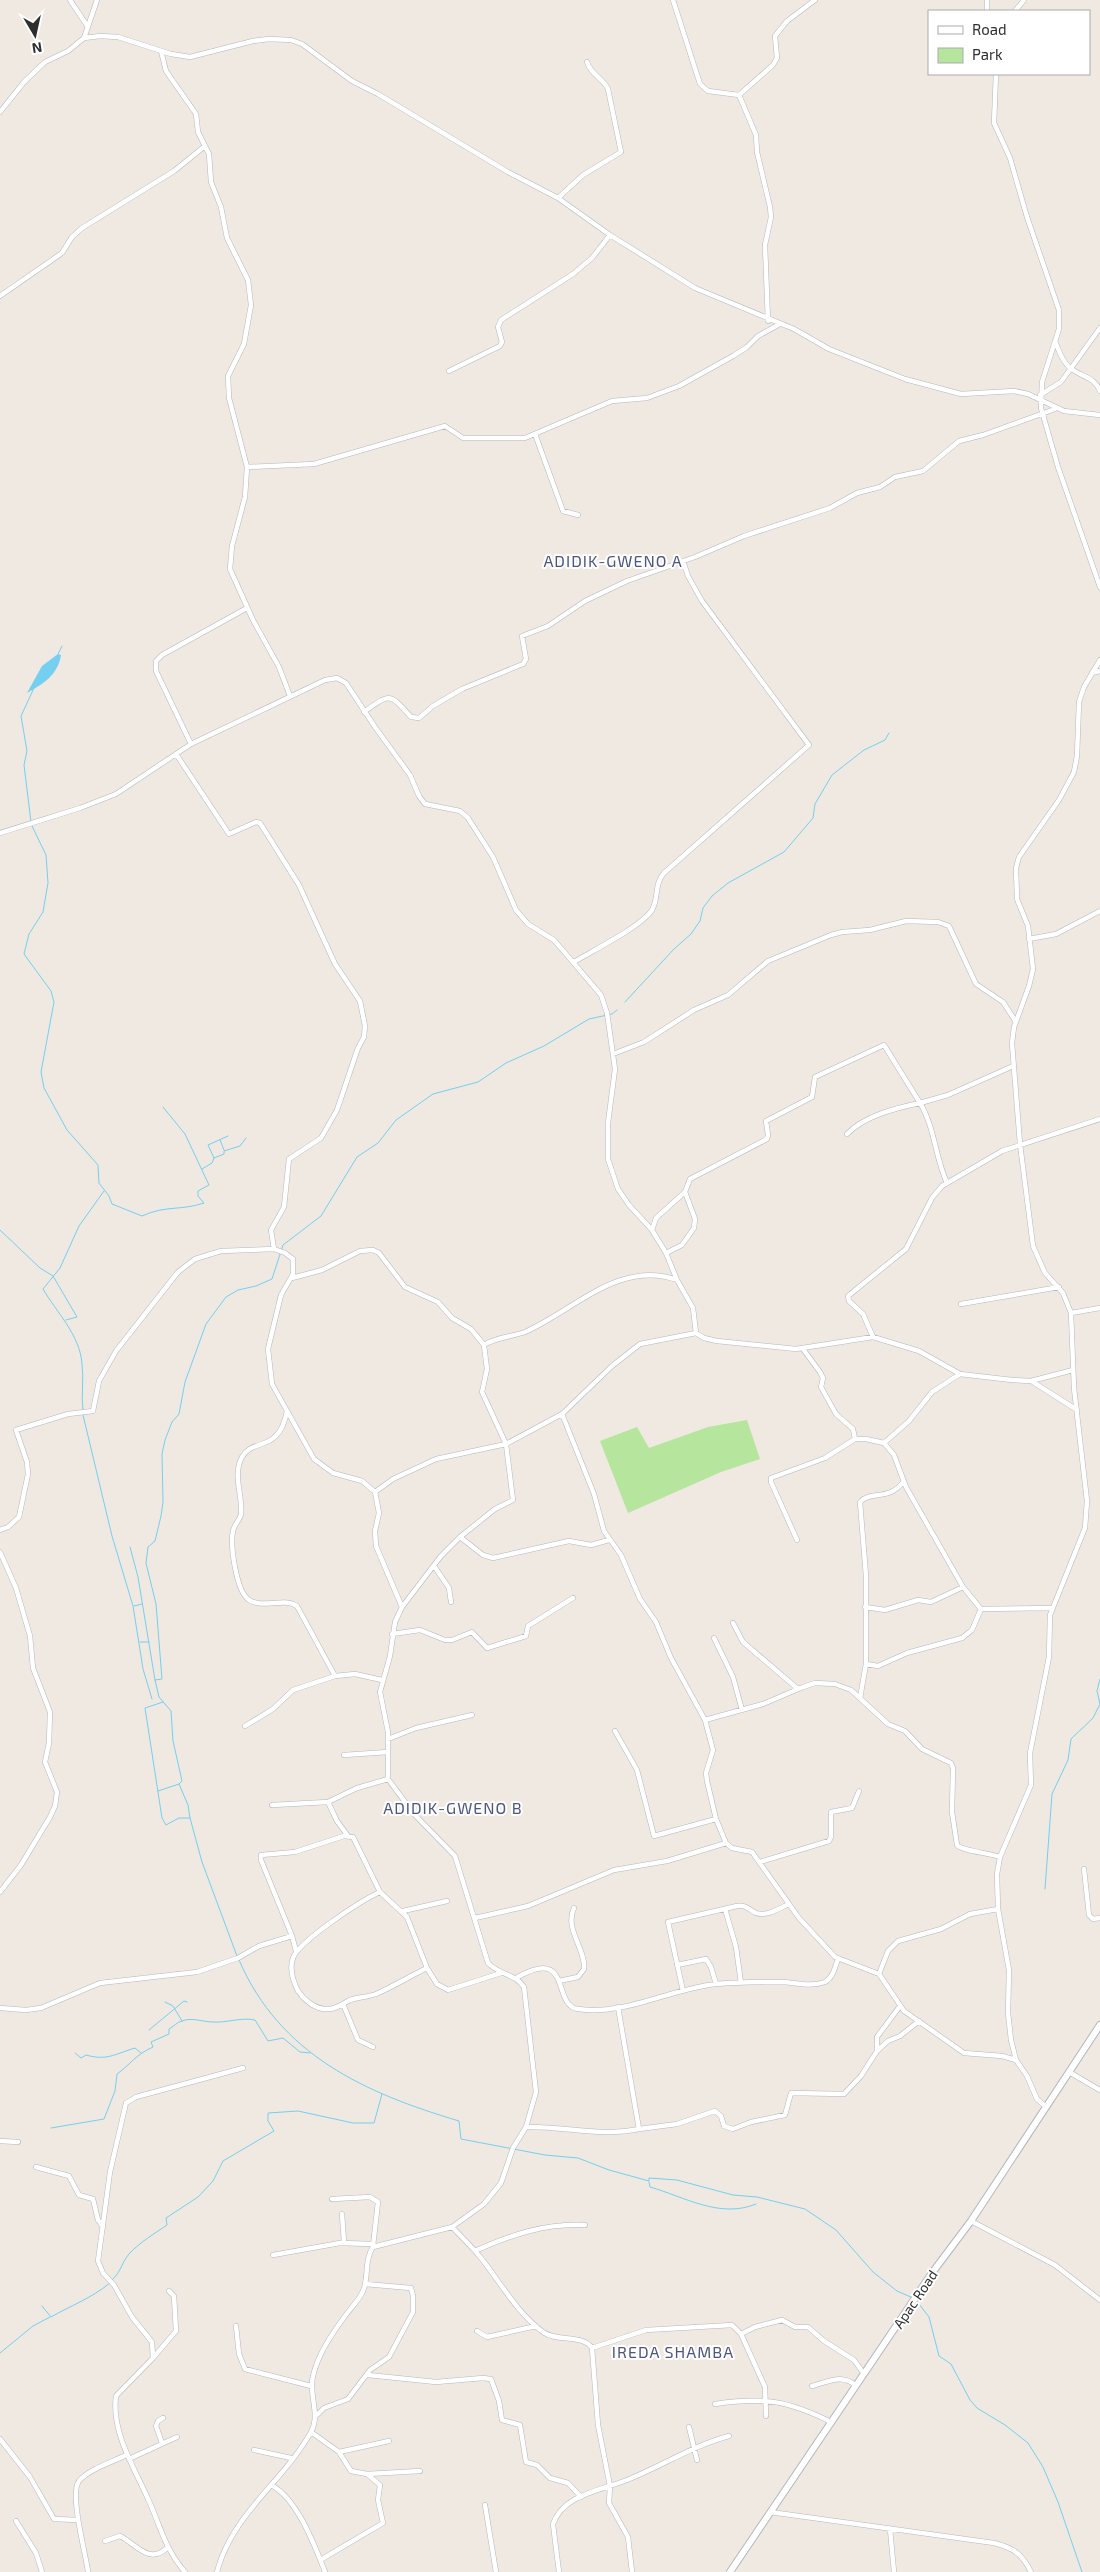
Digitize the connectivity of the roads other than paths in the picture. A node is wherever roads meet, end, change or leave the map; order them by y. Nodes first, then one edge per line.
1 (70, 0) edge
2 (97, 0) edge
3 (673, 0) edge
4 (815, 0) edge
5 (1024, 0) edge
6 (1016, 10) edge
7 (88, 27) junction
8 (84, 38) junction
9 (162, 51) junction
10 (587, 62) dead end
11 (996, 75) edge
12 (738, 95) junction
13 (0, 112) edge
14 (204, 146) junction
15 (558, 198) junction
16 (610, 235) junction
17 (0, 296) edge
18 (768, 321) junction
19 (778, 325) junction
20 (1100, 328) edge
21 (1055, 342) junction
22 (1071, 369) junction
23 (449, 371) dead end
24 (1100, 392) edge
25 (1040, 397) junction
26 (1055, 409) junction
27 (1043, 414) junction
28 (1100, 415) edge
29 (535, 434) junction
30 (247, 466) junction
31 (578, 515) dead end
32 (683, 561) junction
33 (1100, 587) edge
34 (247, 608) junction
35 (1100, 660) edge
36 (1100, 671) edge
37 (1092, 673) junction
38 (290, 696) junction
39 (364, 712) junction
40 (191, 744) junction
41 (176, 754) junction
42 (0, 833) edge
43 (1100, 912) edge
44 (1029, 939) junction
45 (574, 962) junction
46 (1016, 1022) junction
47 (613, 1054) junction
48 (1014, 1066) junction
49 (920, 1104) junction
50 (1100, 1119) edge
51 (847, 1134) dead end
52 (1020, 1144) junction
53 (947, 1183) junction
54 (685, 1192) junction
55 (652, 1230) junction
56 (274, 1250) junction
57 (666, 1253) junction
58 (292, 1278) junction
59 (677, 1280) junction
60 (1058, 1286) junction
61 (961, 1304) dead end
62 (1100, 1308) edge
63 (1071, 1313) junction
64 (696, 1333) junction
65 (873, 1337) junction
66 (484, 1345) junction
67 (803, 1349) junction
68 (1073, 1370) junction
69 (960, 1374) junction
70 (1031, 1381) junction
71 (287, 1409) junction
72 (1078, 1410) junction
73 (562, 1414) junction
74 (855, 1439) junction
75 (884, 1443) junction
76 (506, 1444) junction
77 (904, 1480) junction
78 (375, 1492) junction
79 (0, 1530) edge
80 (460, 1537) junction
81 (609, 1540) junction
82 (797, 1540) dead end
83 (0, 1552) edge
84 (434, 1566) junction
85 (963, 1587) junction
86 (573, 1598) dead end
87 (451, 1602) dead end
88 (402, 1607) junction
89 (864, 1607) junction
90 (1052, 1608) junction
91 (980, 1610) junction
92 (733, 1623) dead end
93 (392, 1634) junction
94 (714, 1638) dead end
95 (866, 1664) junction
96 (334, 1676) junction
97 (382, 1680) junction
98 (798, 1689) junction
99 (860, 1698) junction
100 (742, 1710) junction
101 (472, 1715) dead end
102 (705, 1720) junction
103 (245, 1726) dead end
104 (616, 1731) dead end
105 (388, 1739) junction
106 (388, 1752) junction
107 (344, 1756) dead end
108 (388, 1779) junction
109 (859, 1791) dead end
110 (328, 1802) junction
111 (272, 1805) dead end
112 (716, 1819) junction
113 (348, 1836) junction
114 (726, 1843) junction
115 (1000, 1857) junction
116 (760, 1862) junction
117 (1084, 1869) dead end
118 (0, 1892) edge
119 (380, 1892) junction
120 (447, 1901) dead end
121 (789, 1904) junction
122 (574, 1908) dead end
123 (725, 1909) junction
124 (998, 1909) junction
125 (403, 1911) junction
126 (475, 1918) junction
127 (1100, 1918) edge
128 (292, 1936) junction
129 (296, 1952) junction
130 (838, 1959) junction
131 (676, 1965) junction
132 (427, 1968) junction
133 (501, 1974) junction
134 (879, 1974) junction
135 (516, 1978) junction
136 (559, 1981) junction
137 (716, 1984) junction
138 (741, 1984) junction
139 (683, 1991) junction
140 (343, 2004) junction
141 (900, 2006) junction
142 (618, 2007) junction
143 (0, 2008) edge
144 (918, 2021) junction
145 (1100, 2024) edge
146 (373, 2047) dead end
147 (877, 2051) junction
148 (1016, 2060) junction
149 (243, 2068) dead end
150 (1069, 2072) junction
151 (1100, 2090) edge
152 (1044, 2106) junction
153 (526, 2127) junction
154 (639, 2129) junction
155 (0, 2141) edge
156 (18, 2142) dead end
157 (36, 2167) dead end
158 (332, 2199) dead end
159 (342, 2214) dead end
160 (971, 2221) junction
161 (585, 2225) dead end
162 (103, 2227) junction
163 (452, 2227) junction
164 (344, 2242) junction
165 (373, 2245) junction
166 (475, 2251) junction
167 (273, 2255) dead end
168 (365, 2284) junction
169 (168, 2291) dead end
170 (1100, 2300) edge
171 (236, 2326) dead end
172 (536, 2326) junction
173 (476, 2330) dead end
174 (741, 2334) junction
175 (592, 2348) junction
176 (153, 2358) junction
177 (368, 2374) junction
178 (864, 2375) junction
179 (311, 2386) junction
180 (812, 2386) dead end
181 (856, 2386) junction
182 (767, 2400) junction
183 (715, 2404) dead end
184 (766, 2416) dead end
185 (315, 2417) junction
186 (163, 2418) dead end
187 (831, 2422) junction
188 (689, 2427) dead end
189 (312, 2432) junction
190 (729, 2436) dead end
191 (176, 2438) dead end
192 (0, 2439) edge
193 (389, 2441) dead end
194 (162, 2443) junction
195 (694, 2447) junction
196 (254, 2450) dead end
197 (339, 2452) junction
198 (127, 2457) junction
199 (291, 2458) junction
200 (697, 2460) dead end
201 (420, 2471) dead end
202 (367, 2474) junction
203 (271, 2485) junction
204 (610, 2486) junction
205 (581, 2497) junction
206 (485, 2505) dead end
207 (769, 2512) junction
208 (78, 2520) junction
209 (16, 2522) dead end
210 (890, 2529) junction
211 (106, 2540) dead end
212 (167, 2548) junction
213 (322, 2559) junction
214 (42, 2572) edge
215 (88, 2572) edge
216 (185, 2572) edge
217 (216, 2572) edge
218 (325, 2572) edge
219 (496, 2572) edge
220 (559, 2572) edge
221 (632, 2572) edge
222 (730, 2572) edge
223 (894, 2572) edge
224 (1031, 2572) edge

1 - 7 street
2 - 7 street
3 - 12 street
4 - 12 street
5 - 6 street
7 - 8 street
8 - 9 street
8 - 13 street
9 - 14 street
9 - 15 street
10 - 15 street
11 - 21 street
12 - 18 street
14 - 17 street
14 - 30 street
15 - 16 street
16 - 18 street
16 - 23 street
18 - 19 street
19 - 25 street
19 - 29 street
20 - 22 street
21 - 22 street
21 - 25 street
22 - 24 street
22 - 25 street
25 - 26 street
25 - 27 street
26 - 27 street
26 - 28 street
27 - 32 street
27 - 33 street
29 - 30 street
29 - 31 street
30 - 34 street
32 - 39 street
32 - 45 street
34 - 38 street
34 - 40 street
35 - 37 street
36 - 37 street
37 - 44 street
38 - 39 street
38 - 40 street
39 - 45 street
40 - 41 street
41 - 42 street
41 - 56 street
43 - 44 street
44 - 46 street
45 - 47 street
46 - 47 street
46 - 48 street
47 - 55 street
48 - 49 street
48 - 52 street
49 - 51 street
49 - 53 street
49 - 54 street
50 - 52 street
52 - 53 street
52 - 60 street
53 - 65 street
54 - 55 street
54 - 57 street
55 - 57 street
56 - 58 street
56 - 79 street
57 - 59 street
58 - 66 street
58 - 71 street
59 - 64 street
59 - 66 street
60 - 61 street
60 - 63 street
62 - 63 street
63 - 68 street
64 - 67 street
64 - 73 street
65 - 67 street
65 - 69 street
66 - 76 street
67 - 74 street
68 - 70 street
68 - 72 street
69 - 70 street
69 - 75 street
70 - 72 street
71 - 78 street
71 - 96 street
72 - 90 street
73 - 76 street
73 - 81 street
74 - 75 street
74 - 82 street
75 - 77 street
76 - 78 street
76 - 80 street
77 - 85 street
77 - 89 street
78 - 88 street
80 - 81 street
80 - 84 street
81 - 102 street
83 - 118 street
84 - 87 street
84 - 88 street
85 - 89 street
85 - 91 street
86 - 93 street
88 - 93 street
89 - 95 street
90 - 91 street
90 - 115 street
91 - 95 street
92 - 98 street
93 - 97 street
94 - 100 street
95 - 99 street
96 - 97 street
96 - 103 street
97 - 105 street
98 - 99 street
98 - 100 street
99 - 115 street
100 - 102 street
101 - 105 street
102 - 112 street
104 - 112 street
105 - 106 street
106 - 107 street
106 - 108 street
108 - 110 street
108 - 126 street
109 - 116 street
110 - 111 street
110 - 113 street
112 - 114 street
113 - 119 street
113 - 128 street
114 - 116 street
114 - 126 street
115 - 124 street
116 - 121 street
117 - 127 street
119 - 125 street
119 - 129 street
120 - 125 street
121 - 123 street
121 - 130 street
122 - 136 street
123 - 131 street
123 - 138 street
124 - 134 street
124 - 148 street
125 - 132 street
126 - 133 street
128 - 129 street
128 - 143 street
129 - 140 street
130 - 134 street
130 - 138 street
131 - 137 street
131 - 139 street
132 - 133 street
132 - 140 street
133 - 135 street
134 - 141 street
135 - 136 street
135 - 153 street
136 - 142 street
137 - 138 street
137 - 139 street
139 - 142 street
140 - 146 street
141 - 144 street
141 - 147 street
142 - 154 street
144 - 147 street
144 - 148 street
145 - 150 main road, Apac Road
147 - 154 street
148 - 152 street
149 - 162 street
150 - 151 street
150 - 152 main road, Apac Road
152 - 160 main road, Apac Road
153 - 154 street
153 - 163 street
155 - 156 street
157 - 162 street
158 - 165 street
159 - 164 street
160 - 170 street
160 - 178 main road, Apac Road
161 - 166 street
162 - 176 street
163 - 165 street
163 - 166 street
164 - 165 street
164 - 167 street
165 - 168 street
166 - 172 street
168 - 177 street
168 - 179 street
169 - 176 street
171 - 179 street
172 - 173 street
172 - 175 street
174 - 175 street
174 - 178 street
174 - 182 street
175 - 204 street
176 - 198 street
177 - 185 street
177 - 205 street
178 - 181 main road, Apac Road
179 - 185 street
180 - 181 street
181 - 187 main road, Apac Road
182 - 183 street
182 - 184 street
182 - 187 street
185 - 189 street
186 - 194 street
187 - 207 main road, Apac Road
188 - 195 street
189 - 197 street
189 - 199 street
190 - 195 street
191 - 194 street
192 - 208 street
193 - 197 street
194 - 198 street
195 - 200 street
195 - 204 street
196 - 199 street
197 - 202 street
198 - 208 street
198 - 212 street
199 - 203 street
201 - 202 street
202 - 213 street
203 - 213 street
203 - 217 street
204 - 205 street
204 - 221 street
205 - 220 street
206 - 219 street
207 - 210 street
207 - 222 main road, Apac Road
208 - 215 street
209 - 214 street
210 - 223 street
210 - 224 street
211 - 212 street
212 - 216 street
213 - 218 street

